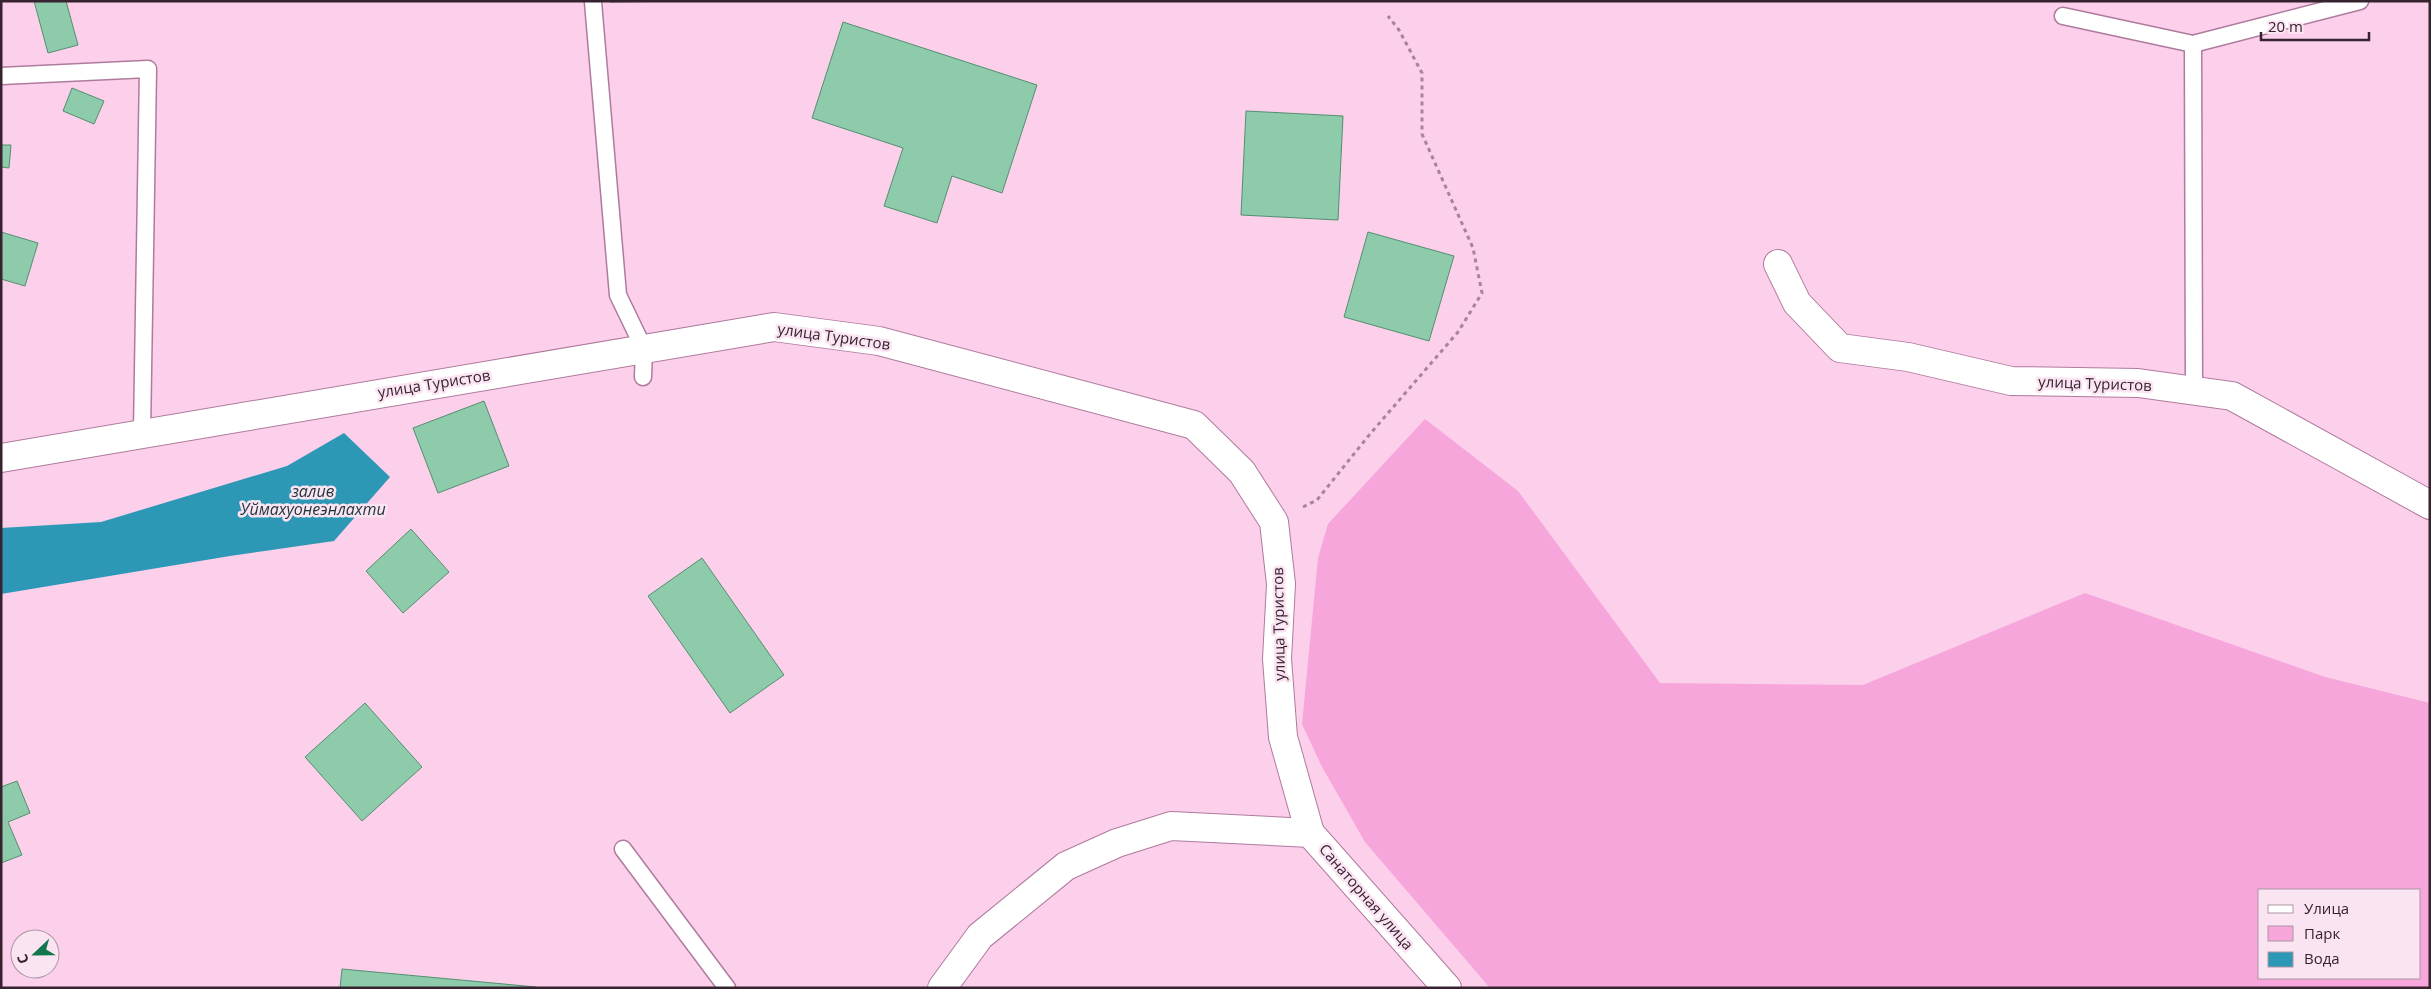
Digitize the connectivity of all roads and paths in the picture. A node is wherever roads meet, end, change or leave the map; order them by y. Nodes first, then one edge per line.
1 (2360, 1) edge
2 (593, 2) edge
3 (1388, 16) dead end
4 (2063, 16) dead end
5 (2193, 44) junction
6 (1, 76) edge
7 (1778, 264) dead end
8 (644, 349) junction
9 (643, 377) dead end
10 (2194, 391) junction
11 (142, 432) junction
12 (1, 458) edge
13 (2430, 505) edge
14 (1274, 522) junction
15 (1310, 833) junction
16 (623, 849) dead end
17 (728, 988) edge
18 (942, 988) edge
19 (1447, 988) edge

1 - 5 lane
2 - 8 lane
3 - 14 path
4 - 5 lane
5 - 10 lane
6 - 11 lane
7 - 10 street, улица Туристов
8 - 9 lane
8 - 11 street, улица Туристов
8 - 14 street, улица Туристов
10 - 13 street, улица Туристов
11 - 12 street, улица Туристов
14 - 15 street, улица Туристов
15 - 18 street, Санаторная улица
15 - 19 street, Санаторная улица
16 - 17 lane

